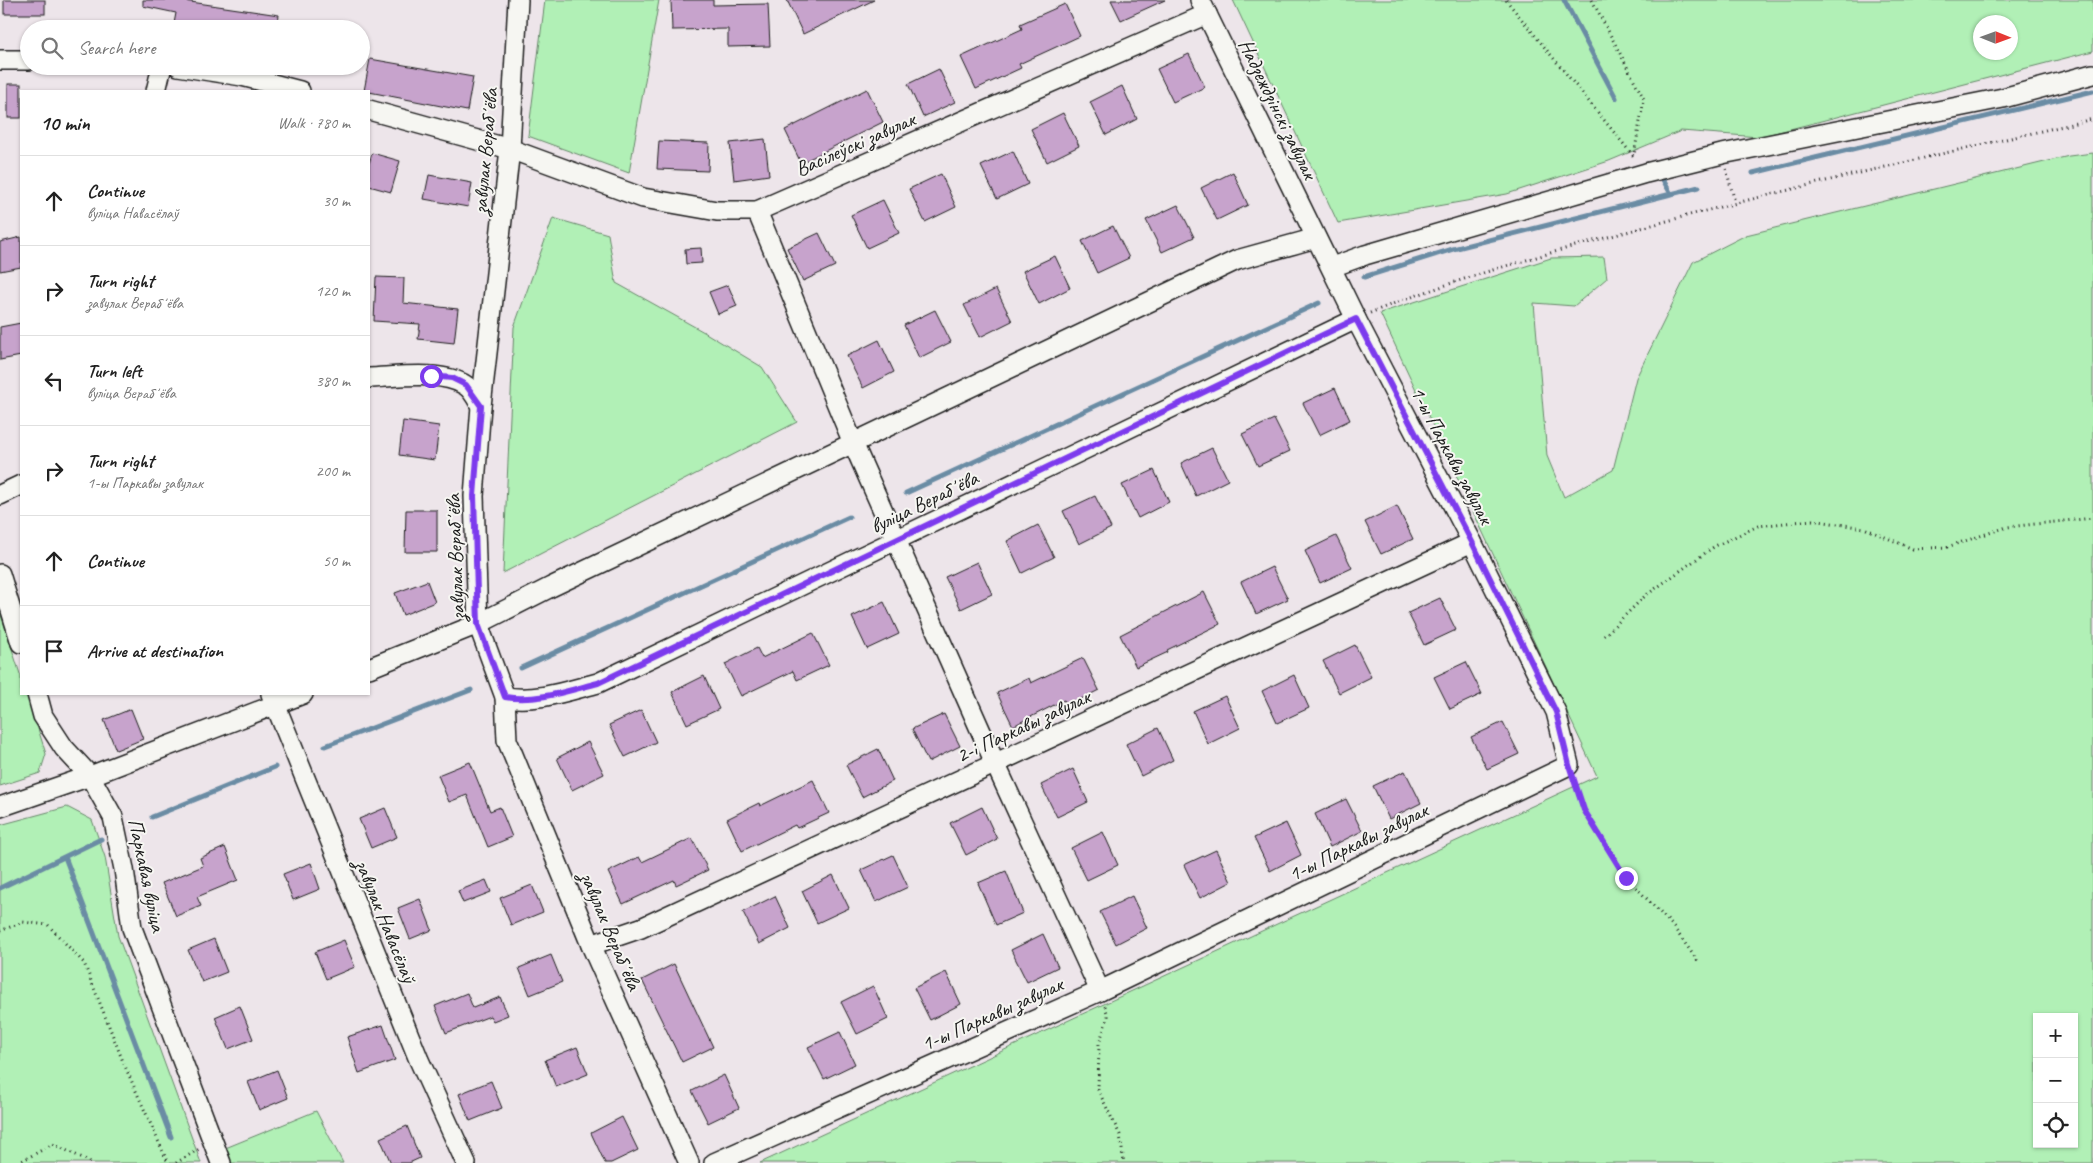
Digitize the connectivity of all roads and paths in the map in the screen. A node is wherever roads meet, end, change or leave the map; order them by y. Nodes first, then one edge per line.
1 (518, 0) edge
2 (1506, 0) edge
3 (1592, 0) edge
4 (1203, 7) edge
5 (0, 60) edge
6 (20, 60) edge
7 (2093, 74) edge
8 (160, 75) edge
9 (236, 75) edge
10 (156, 90) edge
11 (296, 90) edge
12 (370, 110) edge
13 (2093, 119) edge
14 (510, 148) junction
15 (1722, 154) junction
16 (1634, 156) junction
17 (1646, 173) junction
18 (1735, 202) junction
19 (757, 211) junction
20 (1316, 238) junction
21 (1332, 267) junction
22 (1356, 319) junction
23 (370, 378) edge
24 (481, 406) junction
25 (853, 442) junction
26 (20, 486) edge
27 (0, 495) edge
28 (2093, 518) edge
29 (897, 539) junction
30 (1472, 542) junction
31 (0, 574) edge
32 (478, 624) junction
33 (1604, 636) dead end
34 (20, 641) edge
35 (370, 668) edge
36 (37, 695) edge
37 (298, 695) edge
38 (505, 697) junction
39 (272, 700) edge
40 (995, 763) junction
41 (1569, 765) junction
42 (90, 776) junction
43 (0, 806) edge
44 (0, 931) edge
45 (591, 945) junction
46 (1699, 963) dead end
47 (1100, 991) junction
48 (212, 1141) junction
49 (18, 1163) edge
50 (92, 1163) edge
51 (168, 1163) edge
52 (176, 1163) edge
53 (221, 1163) edge
54 (466, 1163) edge
55 (689, 1163) edge
56 (714, 1163) edge
57 (1124, 1163) edge

1 - 14 street, завулак Верабʼёва
2 - 16 path
3 - 16 path
4 - 19 street, Васілеўскі завулак
4 - 20 street, Надзеждзінскі завулак
5 - 6 street
7 - 15 street
8 - 10 street
9 - 11 street
12 - 14 street, Васілеўскі завулак
13 - 18 path
14 - 19 street, Васілеўскі завулак
14 - 24 street, завулак Верабʼёва
15 - 17 street
15 - 18 path
16 - 17 path
17 - 21 street
18 - 22 path
19 - 25 street
20 - 21 street, Надзеждзінскі завулак
20 - 25 street
21 - 22 street, 1-ы Паркавы завулак
22 - 29 street, вуліца Верабʼёва
22 - 30 street, 1-ы Паркавы завулак
23 - 24 street
24 - 32 street, завулак Верабʼёва
25 - 29 street
25 - 32 street
26 - 27 street
28 - 33 path
29 - 38 street, вуліца Верабʼёва
29 - 40 street
30 - 40 street, 2-і Паркавы завулак
30 - 41 street, 1-ы Паркавы завулак
31 - 34 street
32 - 35 street
32 - 38 street, завулак Верабʼёва
36 - 42 street, Паркавая вуліца
37 - 39 street
38 - 45 street, завулак Верабʼёва
39 - 42 street
39 - 54 street, завулак Навасёлаў
40 - 45 street, 2-і Паркавы завулак
40 - 47 street
41 - 46 path
41 - 47 street, 1-ы Паркавы завулак
42 - 43 street
42 - 48 street, Паркавая вуліца
44 - 51 path
45 - 55 street, завулак Верабʼёва
47 - 56 street, 1-ы Паркавы завулак
47 - 57 path
48 - 52 path
48 - 53 street, Паркавая вуліца
49 - 50 path

